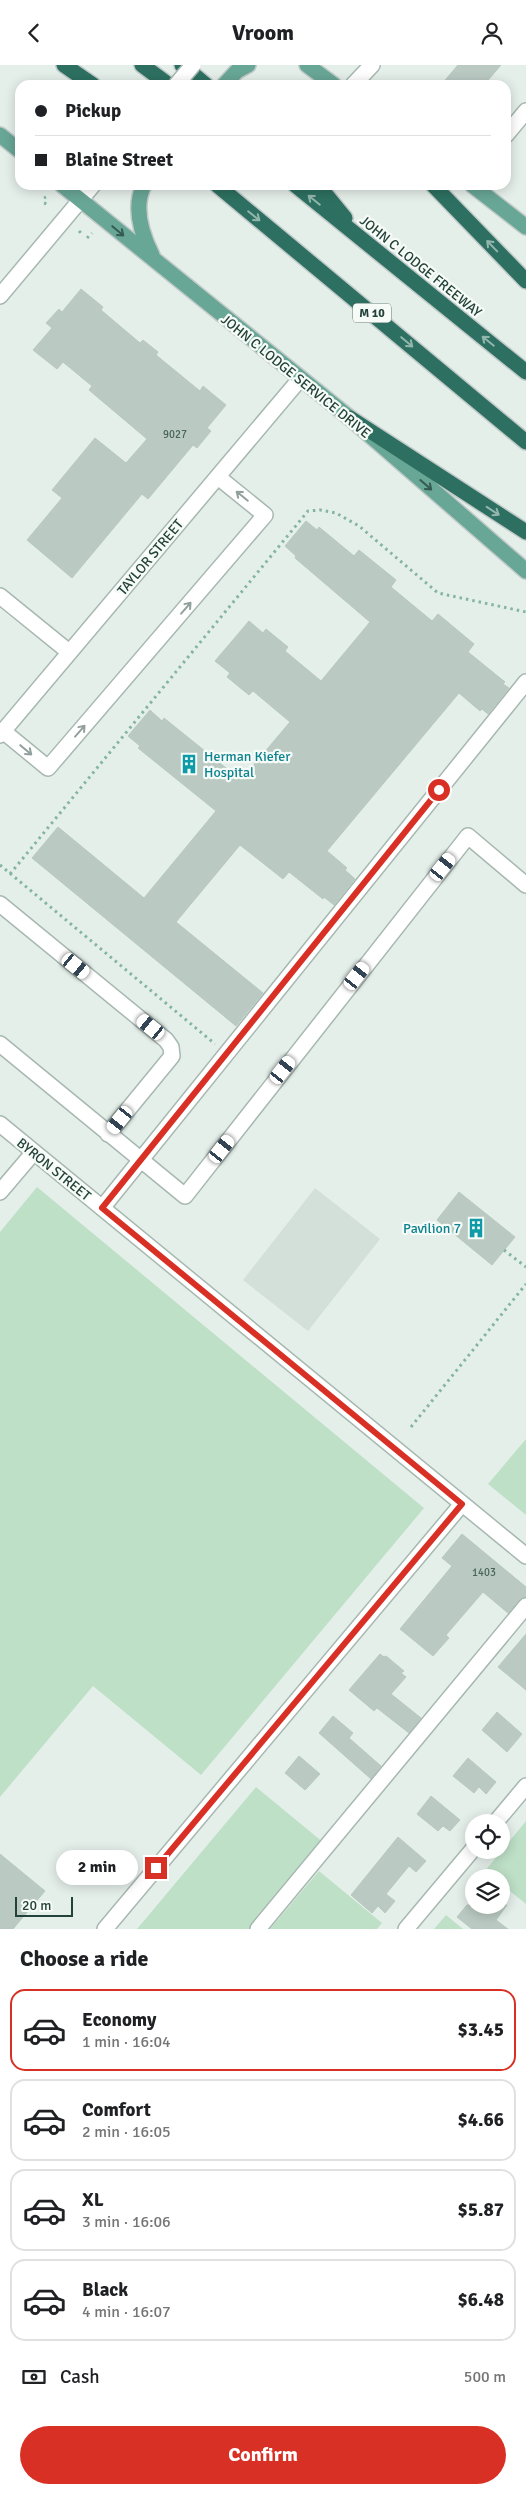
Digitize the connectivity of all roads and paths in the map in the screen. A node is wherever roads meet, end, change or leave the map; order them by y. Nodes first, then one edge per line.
1 (64, 65) edge
2 (142, 65) edge
3 (182, 65) edge
4 (193, 65) edge
5 (248, 65) edge
6 (294, 65) edge
7 (372, 65) edge
8 (309, 67) edge
9 (86, 80) edge
10 (162, 80) edge
11 (180, 80) edge
12 (200, 80) edge
13 (229, 80) edge
14 (327, 80) edge
15 (358, 80) edge
16 (526, 111) edge
17 (511, 129) edge
18 (0, 135) edge
19 (15, 147) edge
20 (68, 190) edge
21 (89, 190) edge
22 (142, 190) edge
23 (223, 190) edge
24 (301, 190) edge
25 (322, 190) edge
26 (438, 190) edge
27 (478, 190) edge
28 (81, 200) junction
29 (526, 227) edge
30 (79, 231) dead end
31 (92, 233) dead end
32 (83, 235) dead end
33 (361, 237) junction
34 (88, 238) dead end
35 (154, 260) junction
36 (526, 281) edge
37 (0, 296) edge
38 (526, 372) edge
39 (300, 379) junction
40 (350, 418) junction
41 (526, 442) edge
42 (218, 477) junction
43 (526, 532) edge
44 (526, 571) edge
45 (0, 596) edge
46 (526, 612) edge
47 (70, 652) junction
48 (526, 682) edge
49 (2, 733) edge
50 (0, 865) edge
51 (10, 874) junction
52 (526, 885) edge
53 (0, 904) edge
54 (0, 1044) edge
55 (222, 1049) dead end
56 (0, 1124) edge
57 (108, 1134) junction
58 (34, 1152) junction
59 (140, 1161) junction
60 (0, 1191) edge
61 (102, 1208) junction
62 (504, 1250) dead end
63 (526, 1267) edge
64 (526, 1284) edge
65 (411, 1427) dead end
66 (462, 1504) junction
67 (526, 1556) edge
68 (526, 1606) edge
69 (526, 1785) edge
70 (502, 1814) edge
71 (465, 1859) edge
72 (105, 1929) edge
73 (258, 1929) edge
74 (406, 1929) edge

1 - 9 highway
2 - 10 highway
3 - 12 highway
4 - 11 street, bridge
5 - 13 main road
6 - 8 main road
7 - 15 street
8 - 14 main road
16 - 17 street
18 - 19 main road
20 - 28 main road, JOHN C LODGE SERVICE DRIVE
21 - 28 street
22 - 35 main road
23 -> 41 highway, M 10
33 -> 24 highway, JOHN C LODGE FREEWAY
25 - 33 highway
36 -> 26 highway
27 - 29 main road
28 -> 35 main road, JOHN C LODGE SERVICE DRIVE
28 - 37 street
30 - 32 path
31 - 34 path
38 -> 33 highway, JOHN C LODGE FREEWAY
35 - 39 main road, JOHN C LODGE SERVICE DRIVE
39 - 40 main road, JOHN C LODGE SERVICE DRIVE
39 - 42 street, TAYLOR STREET
40 -> 43 highway
40 -> 44 main road, JOHN C LODGE SERVICE DRIVE
42 - 47 street, TAYLOR STREET
49 -> 42 street
45 - 47 street
46 - 51 path
47 - 49 street, TAYLOR STREET
48 - 59 street
50 - 51 path
51 - 55 path
52 - 59 street
53 - 57 street
54 - 57 street
56 - 58 street, BYRON STREET
57 - 59 street
58 - 60 street
58 - 61 street, BYRON STREET
59 - 61 street
61 - 66 street, BYRON STREET
62 - 63 path
64 - 65 path
66 - 67 street, BYRON STREET
66 - 72 street
68 - 73 street
69 - 70 street
71 - 74 street

